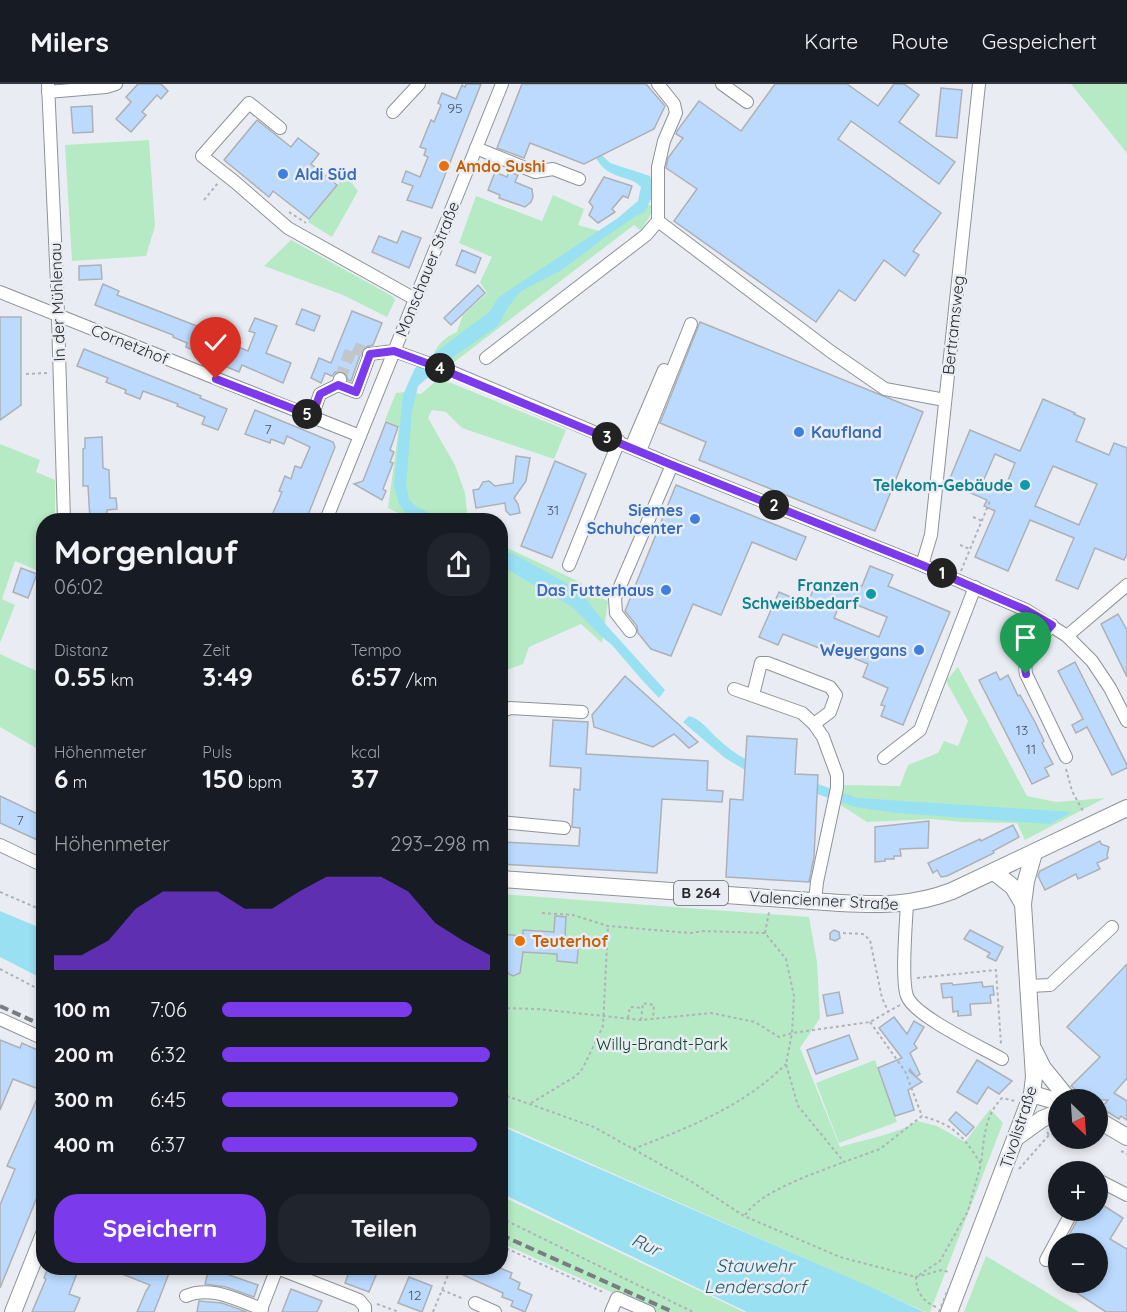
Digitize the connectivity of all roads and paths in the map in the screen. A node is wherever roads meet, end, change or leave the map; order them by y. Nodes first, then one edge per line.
1 (116, 84) edge
2 (419, 84) edge
3 (502, 84) edge
4 (658, 84) edge
5 (722, 84) edge
6 (979, 84) edge
7 (48, 88) edge
8 (747, 102) dead end
9 (393, 111) dead end
10 (280, 128) dead end
11 (477, 148) junction
12 (226, 174) junction
13 (579, 179) dead end
14 (204, 200) dead end
15 (658, 221) junction
16 (0, 292) edge
17 (415, 299) junction
18 (59, 316) junction
19 (691, 324) dead end
20 (394, 351) junction
21 (486, 358) dead end
22 (60, 373) junction
23 (26, 374) dead end
24 (945, 400) junction
25 (312, 416) junction
26 (360, 436) junction
27 (619, 441) junction
28 (636, 449) junction
29 (672, 465) junction
30 (990, 501) dead end
31 (64, 513) edge
32 (329, 513) edge
33 (973, 517) dead end
34 (982, 521) junction
35 (604, 528) dead end
36 (621, 535) dead end
37 (960, 545) dead end
38 (970, 549) junction
39 (922, 565) junction
40 (569, 566) dead end
41 (957, 580) junction
42 (1127, 585) edge
43 (975, 587) junction
44 (1052, 625) junction
45 (630, 631) dead end
46 (1067, 636) junction
47 (734, 689) dead end
48 (753, 695) junction
49 (508, 709) edge
50 (582, 712) dead end
51 (1127, 721) edge
52 (814, 724) junction
53 (1066, 757) joint
54 (884, 758) dead end
55 (1127, 808) edge
56 (508, 823) edge
57 (1092, 825) junction
58 (564, 828) dead end
59 (0, 845) edge
60 (1034, 853) junction
61 (36, 862) edge
62 (994, 872) junction
63 (508, 879) edge
64 (0, 892) edge
65 (771, 898) junction
66 (815, 901) junction
67 (907, 904) junction
68 (1023, 904) junction
69 (36, 907) edge
70 (542, 913) dead end
71 (609, 926) junction
72 (1112, 927) dead end
73 (765, 933) junction
74 (843, 933) dead end
75 (0, 969) edge
76 (905, 979) junction
77 (1029, 986) junction
78 (36, 988) edge
79 (908, 999) junction
80 (508, 1008) edge
81 (642, 1008) junction
82 (888, 1011) junction
83 (605, 1015) junction
84 (628, 1018) junction
85 (653, 1018) junction
86 (0, 1019) edge
87 (641, 1020) junction
88 (870, 1022) junction
89 (792, 1033) junction
90 (36, 1035) edge
91 (1032, 1047) junction
92 (1002, 1059) joint
93 (786, 1064) junction
94 (1060, 1089) edge
95 (508, 1096) edge
96 (1048, 1102) edge
97 (531, 1103) junction
98 (1021, 1103) junction
99 (922, 1116) junction
100 (1048, 1117) edge
101 (1108, 1126) edge
102 (1017, 1137) junction
103 (1127, 1137) edge
104 (633, 1149) junction
105 (844, 1162) junction
106 (981, 1164) junction
107 (1108, 1185) edge
108 (1127, 1195) edge
109 (744, 1216) junction
110 (508, 1221) edge
111 (1066, 1221) edge
112 (508, 1249) edge
113 (36, 1254) edge
114 (1046, 1260) dead end
115 (952, 1273) dead end
116 (274, 1275) edge
117 (293, 1275) edge
118 (448, 1275) edge
119 (916, 1277) junction
120 (442, 1290) junction
121 (952, 1291) junction
122 (186, 1296) dead end
123 (617, 1298) junction
124 (475, 1303) joint
125 (362, 1306) edge
126 (261, 1310) edge
127 (943, 1310) edge
128 (13, 1312) edge
129 (399, 1312) edge
130 (433, 1312) edge
131 (495, 1312) edge
132 (611, 1312) edge
133 (649, 1312) edge
134 (693, 1312) edge
135 (939, 1312) edge

1 - 7 street
2 - 9 street
3 - 11 street, Monschauer Straße
4 - 15 street
5 - 8 street
6 - 24 street, Bertramsweg
7 - 18 street, In der Mühlenau
10 - 12 street
11 - 13 street
11 - 17 street, Monschauer Straße
12 - 14 path
12 - 17 street
15 - 21 street
15 - 24 street
16 - 18 street, Cornetzhof
17 - 20 street, Monschauer Straße
18 - 22 street, In der Mühlenau
18 - 25 street, Cornetzhof
19 - 28 street
20 - 25 street
20 - 26 street, Monschauer Straße
20 - 27 street
22 - 23 path
22 - 31 street, In der Mühlenau
24 - 39 street, Bertramsweg
25 - 26 street, Cornetzhof
26 - 32 street, Monschauer Straße
27 - 28 street
27 - 40 street
28 - 29 street
29 - 39 street
29 - 45 street
30 - 34 path
33 - 34 path
34 - 38 path
35 - 36 path
37 - 38 path
38 - 41 path
39 - 41 street
41 - 43 street
42 - 46 street
43 - 44 street
43 - 54 street
44 - 46 street
44 - 53 street
46 - 51 street
47 - 48 street
48 - 52 street
48 - 52 street
49 - 50 street
52 - 66 street
53 - 57 path
55 - 57 main road, Valencienner Straße / B 264
56 - 58 street
57 - 60 main road, Valencienner Straße / B 264
59 - 61 street
60 - 62 main road, Valencienner Straße / B 264
60 - 68 main road, Tivolistraße
62 - 67 main road, Valencienner Straße / B 264
62 - 68 main road
63 - 65 main road, Valencienner Straße / B 264
64 - 69 path
65 - 66 main road, Valencienner Straße / B 264
65 - 73 path
66 - 67 main road, Valencienner Straße / B 264
67 - 76 street
68 - 77 main road, Tivolistraße
70 - 71 path
71 - 73 path
71 - 83 path
72 - 77 street
73 - 89 path
74 - 82 path
75 - 78 path
76 - 79 street
76 - 92 path
77 - 91 main road, Tivolistraße
79 - 82 path
79 - 92 street
80 - 83 path
81 - 84 path
81 - 85 path
81 - 87 path
82 - 88 path
83 - 84 path
83 - 97 path
84 - 87 path
85 - 87 path
85 - 89 path
86 - 90 street
88 - 89 path
88 - 99 path
89 - 93 path
91 - 94 main road
91 - 98 main road, Tivolistraße
93 - 104 path
93 - 105 path
95 - 97 path
96 - 98 main road
97 - 104 path
98 - 102 main road, Tivolistraße
98 - 106 path
99 - 105 path
99 - 106 path
100 - 102 main road
101 - 103 main road
102 - 121 main road, Tivolistraße
104 - 109 path
105 - 109 path
106 - 119 path
107 - 108 street
109 - 119 path
110 - 134 path
111 - 114 street
112 - 123 path
113 - 128 main road
115 - 119 path
116 - 126 street
117 - 125 street
118 - 120 path
119 - 127 path
120 - 124 path
120 - 130 path
121 - 127 main road, Tivolistraße
121 - 135 path, bridge
122 - 126 street
123 - 132 street
123 - 133 street
124 - 131 street
125 - 129 path

